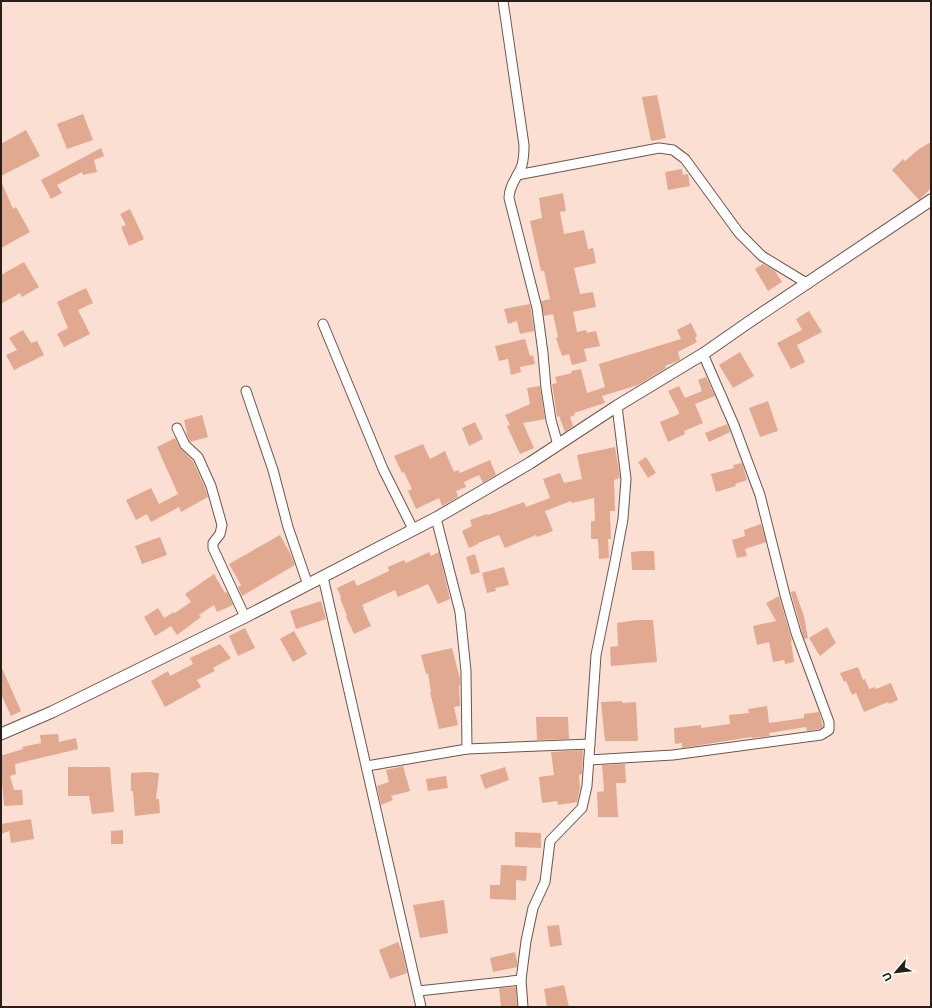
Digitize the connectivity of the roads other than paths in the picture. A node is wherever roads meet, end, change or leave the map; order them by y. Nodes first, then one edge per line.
1 (502, 1) edge
2 (517, 175) junction
3 (931, 200) edge
4 (808, 284) junction
5 (323, 324) dead end
6 (703, 354) junction
7 (246, 391) dead end
8 (617, 406) junction
9 (177, 428) dead end
10 (558, 445) junction
11 (436, 518) junction
12 (413, 529) junction
13 (323, 577) junction
14 (308, 585) junction
15 (245, 617) junction
16 (1, 734) edge
17 (590, 744) junction
18 (466, 749) junction
19 (589, 760) junction
20 (367, 766) junction
21 (521, 980) junction
22 (418, 991) junction
23 (421, 1007) edge
24 (523, 1007) edge

1 - 2 street
2 - 4 street
2 - 10 street
3 - 4 street
4 - 6 street
5 - 12 street
6 - 8 street
6 - 19 street
7 - 14 street
8 - 10 street
8 - 17 street
9 - 15 street
10 - 11 street
11 - 12 street
11 - 18 street
12 - 13 street
13 - 14 street
13 - 20 street
14 - 15 street
15 - 16 street
17 - 18 street
17 - 19 street
18 - 20 street
19 - 21 street
20 - 22 street
21 - 22 street
21 - 24 street
22 - 23 street

